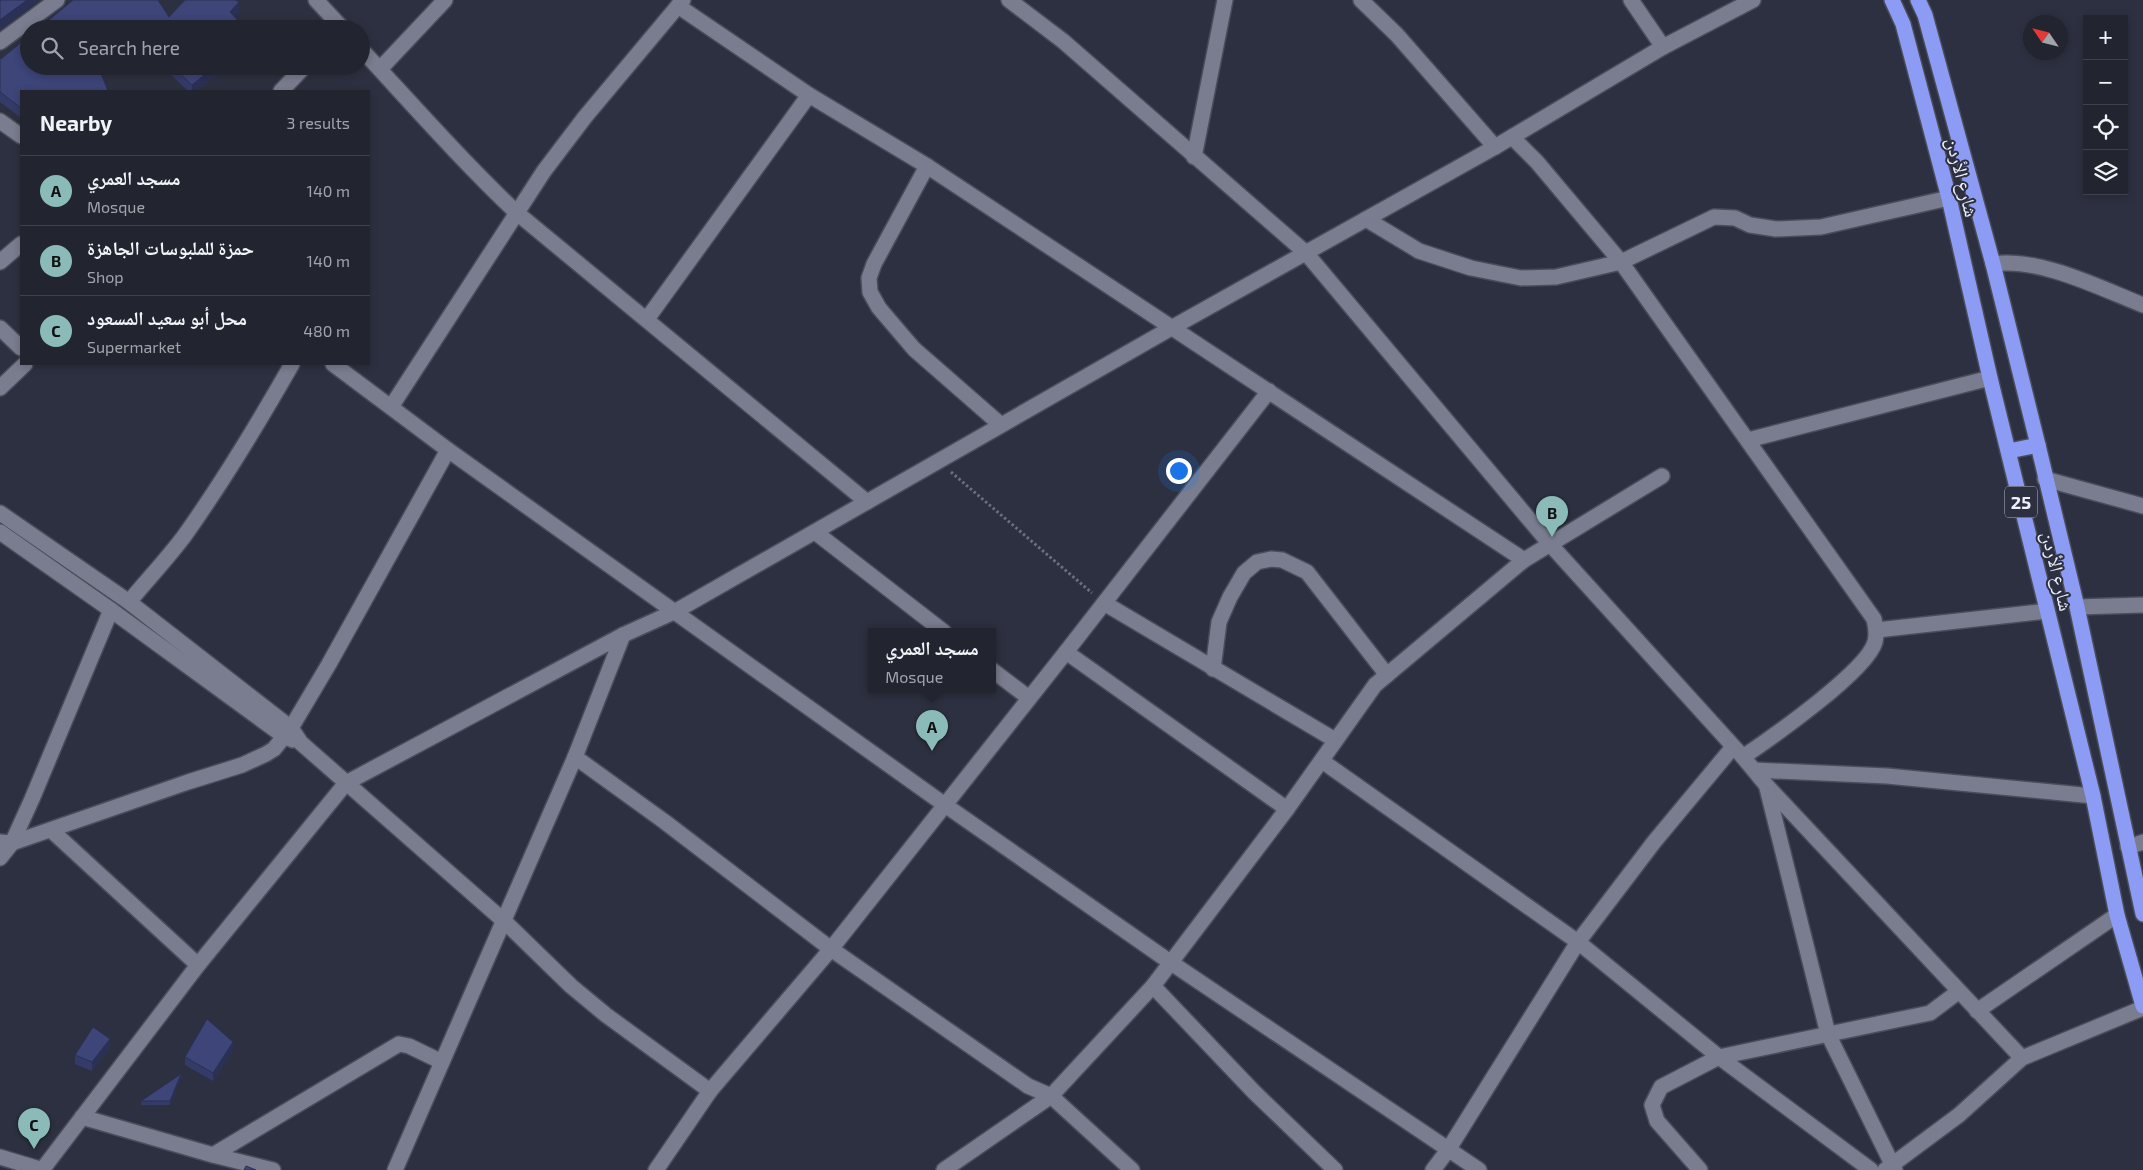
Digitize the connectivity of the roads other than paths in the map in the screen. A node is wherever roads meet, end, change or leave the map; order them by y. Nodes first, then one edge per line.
1 (57, 0) edge
2 (316, 0) edge
3 (445, 0) edge
4 (1009, 0) edge
5 (1225, 0) edge
6 (1361, 0) edge
7 (1632, 0) edge
8 (1753, 0) edge
9 (1892, 0) edge
10 (1918, 0) edge
11 (680, 3) edge
12 (30, 20) edge
13 (335, 20) edge
14 (20, 27) edge
15 (0, 42) edge
16 (1663, 47) junction
17 (370, 58) edge
18 (380, 69) junction
19 (297, 75) edge
20 (283, 90) edge
21 (809, 96) junction
22 (0, 121) edge
23 (20, 135) edge
24 (1512, 137) junction
25 (1495, 147) junction
26 (1194, 157) junction
27 (927, 166) junction
28 (1949, 198) junction
29 (517, 213) junction
30 (1366, 219) junction
31 (20, 245) edge
32 (1306, 253) junction
33 (0, 262) edge
34 (1621, 262) junction
35 (1993, 264) junction
36 (2143, 305) edge
37 (647, 319) junction
38 (1173, 327) junction
39 (0, 328) edge
40 (20, 347) edge
41 (24, 365) edge
42 (291, 365) edge
43 (334, 365) edge
44 (1990, 378) junction
45 (0, 388) edge
46 (1269, 391) junction
47 (391, 407) junction
48 (1001, 425) junction
49 (1748, 440) junction
50 (2038, 445) junction
51 (448, 450) junction
52 (2009, 452) junction
53 (1662, 476) dead end
54 (2045, 479) junction
55 (867, 502) junction
56 (2143, 506) edge
57 (0, 513) edge
58 (0, 532) edge
59 (815, 532) junction
60 (1549, 543) junction
61 (1524, 560) junction
62 (129, 602) junction
63 (1104, 603) junction
64 (2143, 605) edge
65 (2077, 607) junction
66 (111, 610) junction
67 (676, 611) junction
68 (2047, 611) junction
69 (939, 628) edge
70 (1877, 630) junction
71 (623, 636) junction
72 (1066, 652) junction
73 (1214, 668) junction
74 (996, 673) edge
75 (1387, 675) junction
76 (1029, 698) junction
77 (288, 733) junction
78 (1335, 740) junction
79 (1738, 752) junction
80 (574, 757) junction
81 (1322, 761) junction
82 (1754, 770) junction
83 (346, 783) junction
84 (1767, 786) junction
85 (2093, 796) junction
86 (945, 805) junction
87 (1287, 809) junction
88 (51, 830) junction
89 (6, 842) edge
90 (2143, 842) edge
91 (2128, 848) junction
92 (0, 858) edge
93 (2143, 914) edge
94 (2117, 915) junction
95 (504, 921) junction
96 (1578, 942) junction
97 (831, 949) junction
98 (1170, 962) junction
99 (198, 965) junction
100 (1153, 986) junction
101 (1958, 992) junction
102 (2143, 1007) edge
103 (1977, 1011) junction
104 (1828, 1034) junction
105 (1720, 1056) junction
106 (2022, 1058) junction
107 (442, 1062) junction
108 (710, 1090) junction
109 (1050, 1096) junction
110 (82, 1117) junction
111 (1448, 1150) junction
112 (213, 1155) junction
113 (0, 1157) edge
114 (1890, 1168) edge
115 (43, 1170) edge
116 (273, 1170) edge
117 (395, 1170) edge
118 (656, 1170) edge
119 (944, 1170) edge
120 (1132, 1170) edge
121 (1335, 1170) edge
122 (1433, 1170) edge
123 (1479, 1170) edge
124 (1700, 1170) edge
125 (1871, 1170) edge

1 - 12 street
2 - 13 street
3 - 18 street
4 - 26 street
5 - 26 street
6 - 25 street
7 - 16 street
8 - 16 street
9 - 28 highway, شارع الأردن / 25
10 - 35 highway, شارع الأردن / 25
11 - 21 street
11 - 29 street
14 - 15 street
16 - 24 street
17 - 18 street
18 - 29 street
19 - 20 street
21 - 27 street
21 - 37 street
22 - 23 street
24 - 25 street
24 - 34 street
25 - 30 street
26 - 32 street
27 - 38 street
27 - 48 street
28 - 34 street
28 - 44 highway, شارع الأردن / 25
29 - 37 street
29 - 47 street
30 - 32 street
30 - 34 street
31 - 33 street
32 - 38 street
32 - 60 street
34 - 49 street
35 - 36 street
35 - 50 highway, شارع الأردن / 25
37 - 55 street
38 - 46 street
38 - 48 street
39 - 40 street
41 - 45 street
42 - 62 street
43 - 47 street
44 - 49 street
44 - 52 highway, شارع الأردن / 25
46 - 61 street
46 - 63 street
47 - 51 street
48 - 55 street
49 - 70 street
50 - 52 highway
50 - 54 highway, شارع الأردن / 25
51 - 67 street
51 - 77 street
52 - 68 highway, شارع الأردن / 25
53 - 60 street
54 - 56 street
54 - 65 highway, شارع الأردن / 25
55 - 59 street
57 - 62 street
58 - 66 street
59 - 67 street
59 - 69 street
60 - 61 street
60 - 79 street
61 - 75 street
62 - 77 street
63 - 72 street
63 - 73 street
64 - 65 street
65 - 91 highway, شارع الأردن / 25
66 - 77 street
66 - 89 street
67 - 71 street
67 - 86 street
68 - 70 street
68 - 85 highway, شارع الأردن / 25
70 - 79 street
71 - 80 street
71 - 83 street
72 - 76 street
72 - 87 street
73 - 75 street
73 - 78 street
74 - 76 street
75 - 78 street
76 - 86 street
77 - 83 street
77 - 88 street
78 - 81 street
79 - 82 street
79 - 96 street
80 - 95 street
80 - 97 street
81 - 87 street
81 - 96 street
82 - 84 street
82 - 85 street
83 - 95 street
83 - 99 street
84 - 101 street
84 - 104 street
85 - 94 highway, شارع الأردن / 25
86 - 97 street
86 - 98 street
87 - 98 street
88 - 89 street
88 - 99 street
89 - 92 street
90 - 91 street
91 - 93 highway, شارع الأردن / 25
94 - 102 highway, شارع الأردن / 25
94 - 103 street
95 - 107 street
95 - 108 street
96 - 105 street
96 - 111 street
97 - 108 street
97 - 109 street
98 - 100 street
98 - 111 street
99 - 110 street
100 - 109 street
100 - 121 street
101 - 103 street
101 - 104 street
102 - 106 street
103 - 106 street
104 - 105 street
104 - 114 street
105 - 124 street
105 - 125 street
106 - 114 street
107 - 112 street
107 - 117 street
108 - 118 street
109 - 119 street
109 - 120 street
110 - 112 street
110 - 115 street
111 - 122 street
111 - 123 street
112 - 116 street
113 - 115 street

